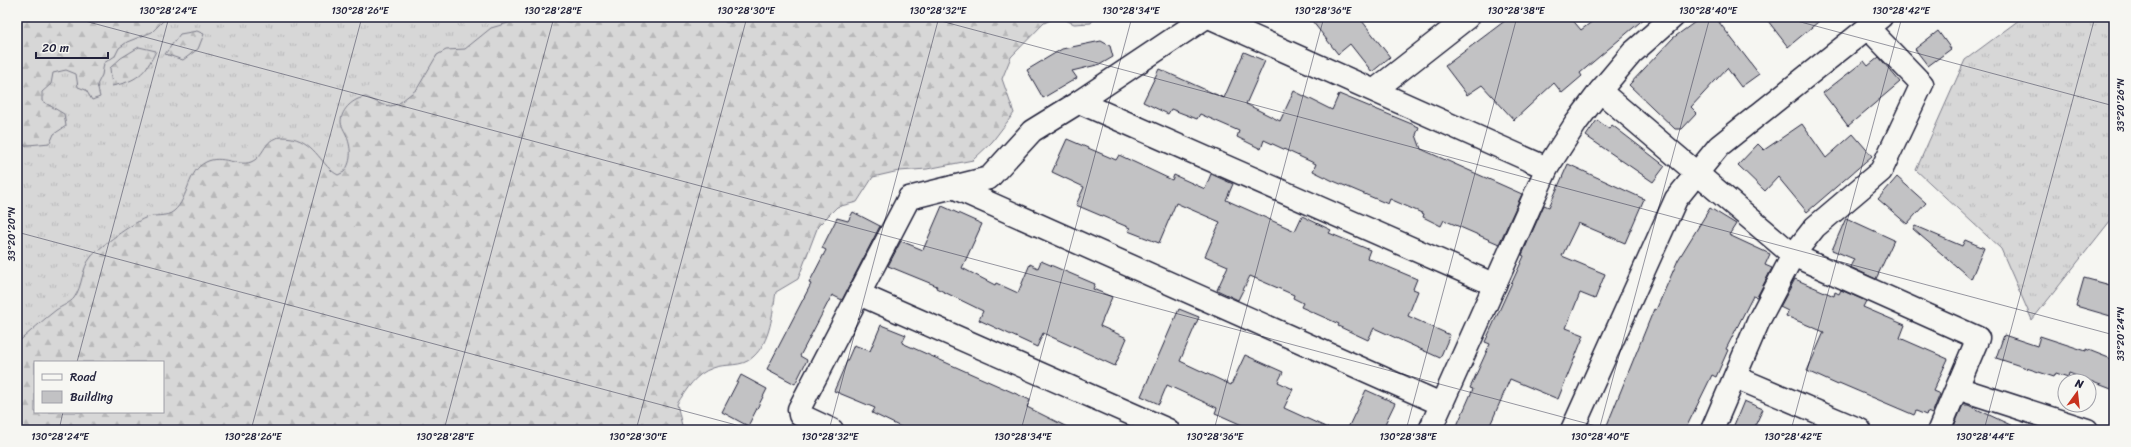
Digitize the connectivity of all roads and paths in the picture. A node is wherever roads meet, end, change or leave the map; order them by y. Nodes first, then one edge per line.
1 (1208, 17) edge
2 (1468, 17) edge
3 (1673, 17) edge
4 (1875, 22) edge
5 (1375, 90) junction
6 (1600, 91) junction
7 (1079, 102) junction
8 (1547, 168) junction
9 (1696, 174) junction
10 (953, 187) junction
11 (1793, 255) junction
12 (1495, 285) junction
13 (859, 294) junction
14 (1735, 376) junction
15 (1957, 388) junction
16 (1441, 404) junction
17 (832, 430) edge
18 (1168, 430) edge
19 (1430, 430) edge
20 (1572, 430) edge
21 (1712, 430) edge
22 (1860, 430) edge
23 (1939, 430) edge
24 (2087, 430) edge

1 - 5 street
1 - 7 street
2 - 5 street
3 - 6 street
4 - 9 street
4 - 11 street
5 - 8 street
6 - 8 street
6 - 9 street
7 - 10 street
7 - 12 street
8 - 12 street
9 - 11 street
9 - 20 street
10 - 13 street
10 - 16 street
11 - 14 street
11 - 15 street
12 - 16 street
13 - 17 street
13 - 18 street
14 - 21 street
14 - 22 street
15 - 23 street
15 - 24 street
16 - 19 street

